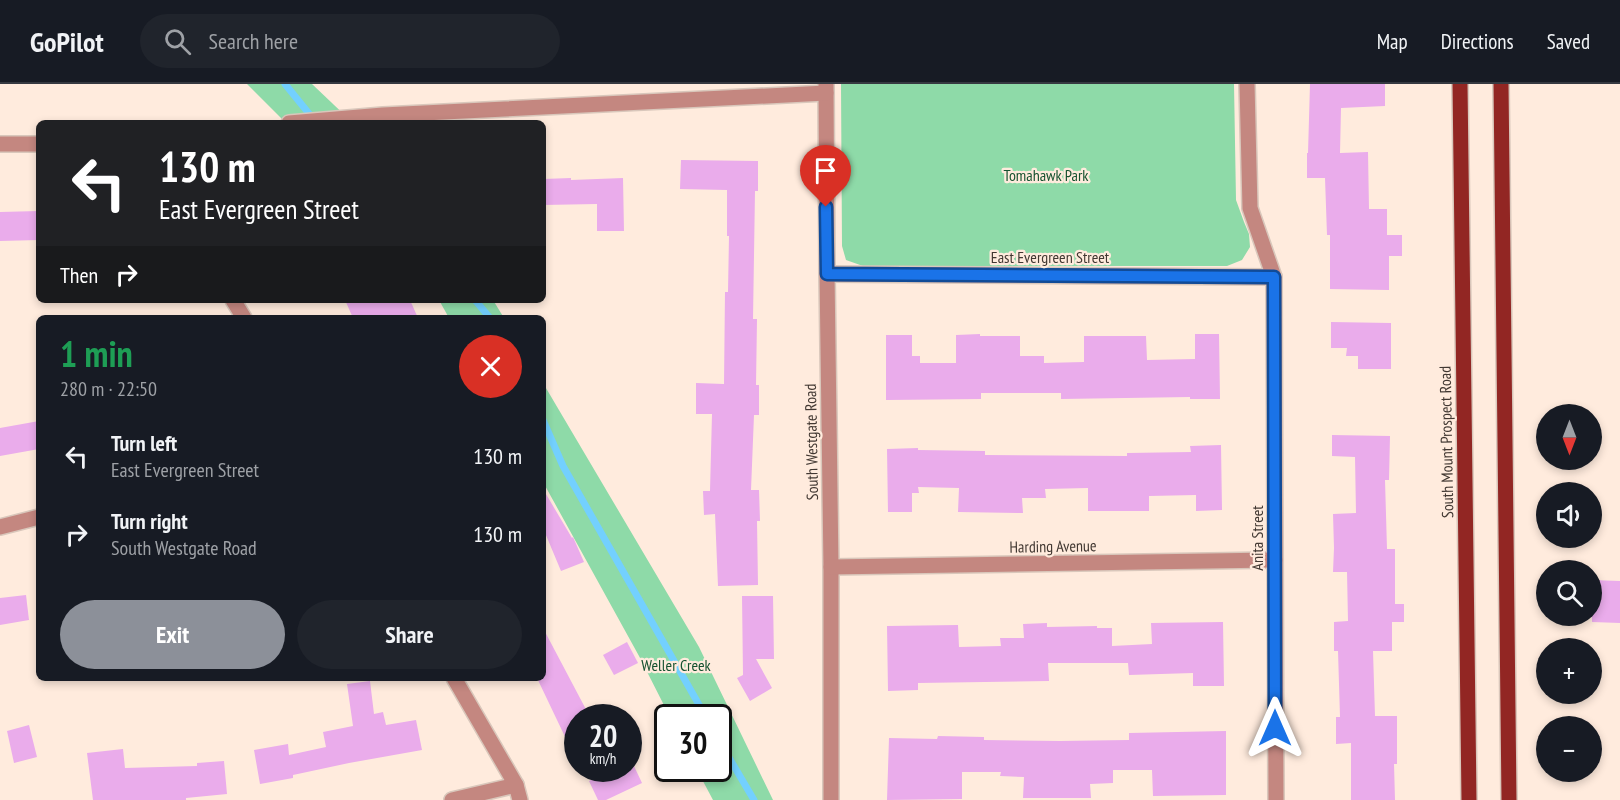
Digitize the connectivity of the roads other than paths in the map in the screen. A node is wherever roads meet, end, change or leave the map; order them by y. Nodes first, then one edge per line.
1 (1247, 84) edge
2 (1460, 84) edge
3 (1501, 84) edge
4 (826, 89) edge
5 (322, 120) edge
6 (0, 144) edge
7 (36, 144) edge
8 (827, 274) junction
9 (1274, 277) junction
10 (36, 518) edge
11 (0, 527) edge
12 (1275, 560) junction
13 (831, 567) junction
14 (456, 681) edge
15 (516, 785) junction
16 (452, 800) edge
17 (520, 800) edge
18 (831, 800) edge
19 (1276, 800) edge
20 (1469, 800) edge
21 (1509, 800) edge

1 - 9 street, Anita Street
2 - 20 main road, South Mount Prospect Road
3 - 21 main road
4 - 5 street
4 - 8 street, South Westgate Road
6 - 7 street
8 - 9 street, East Evergreen Street
8 - 13 street, South Westgate Road
9 - 12 street, Anita Street
10 - 11 street
12 - 13 street, Harding Avenue
12 - 19 street, Anita Street
13 - 18 street, South Westgate Road
14 - 15 street
15 - 16 street
15 - 17 street

